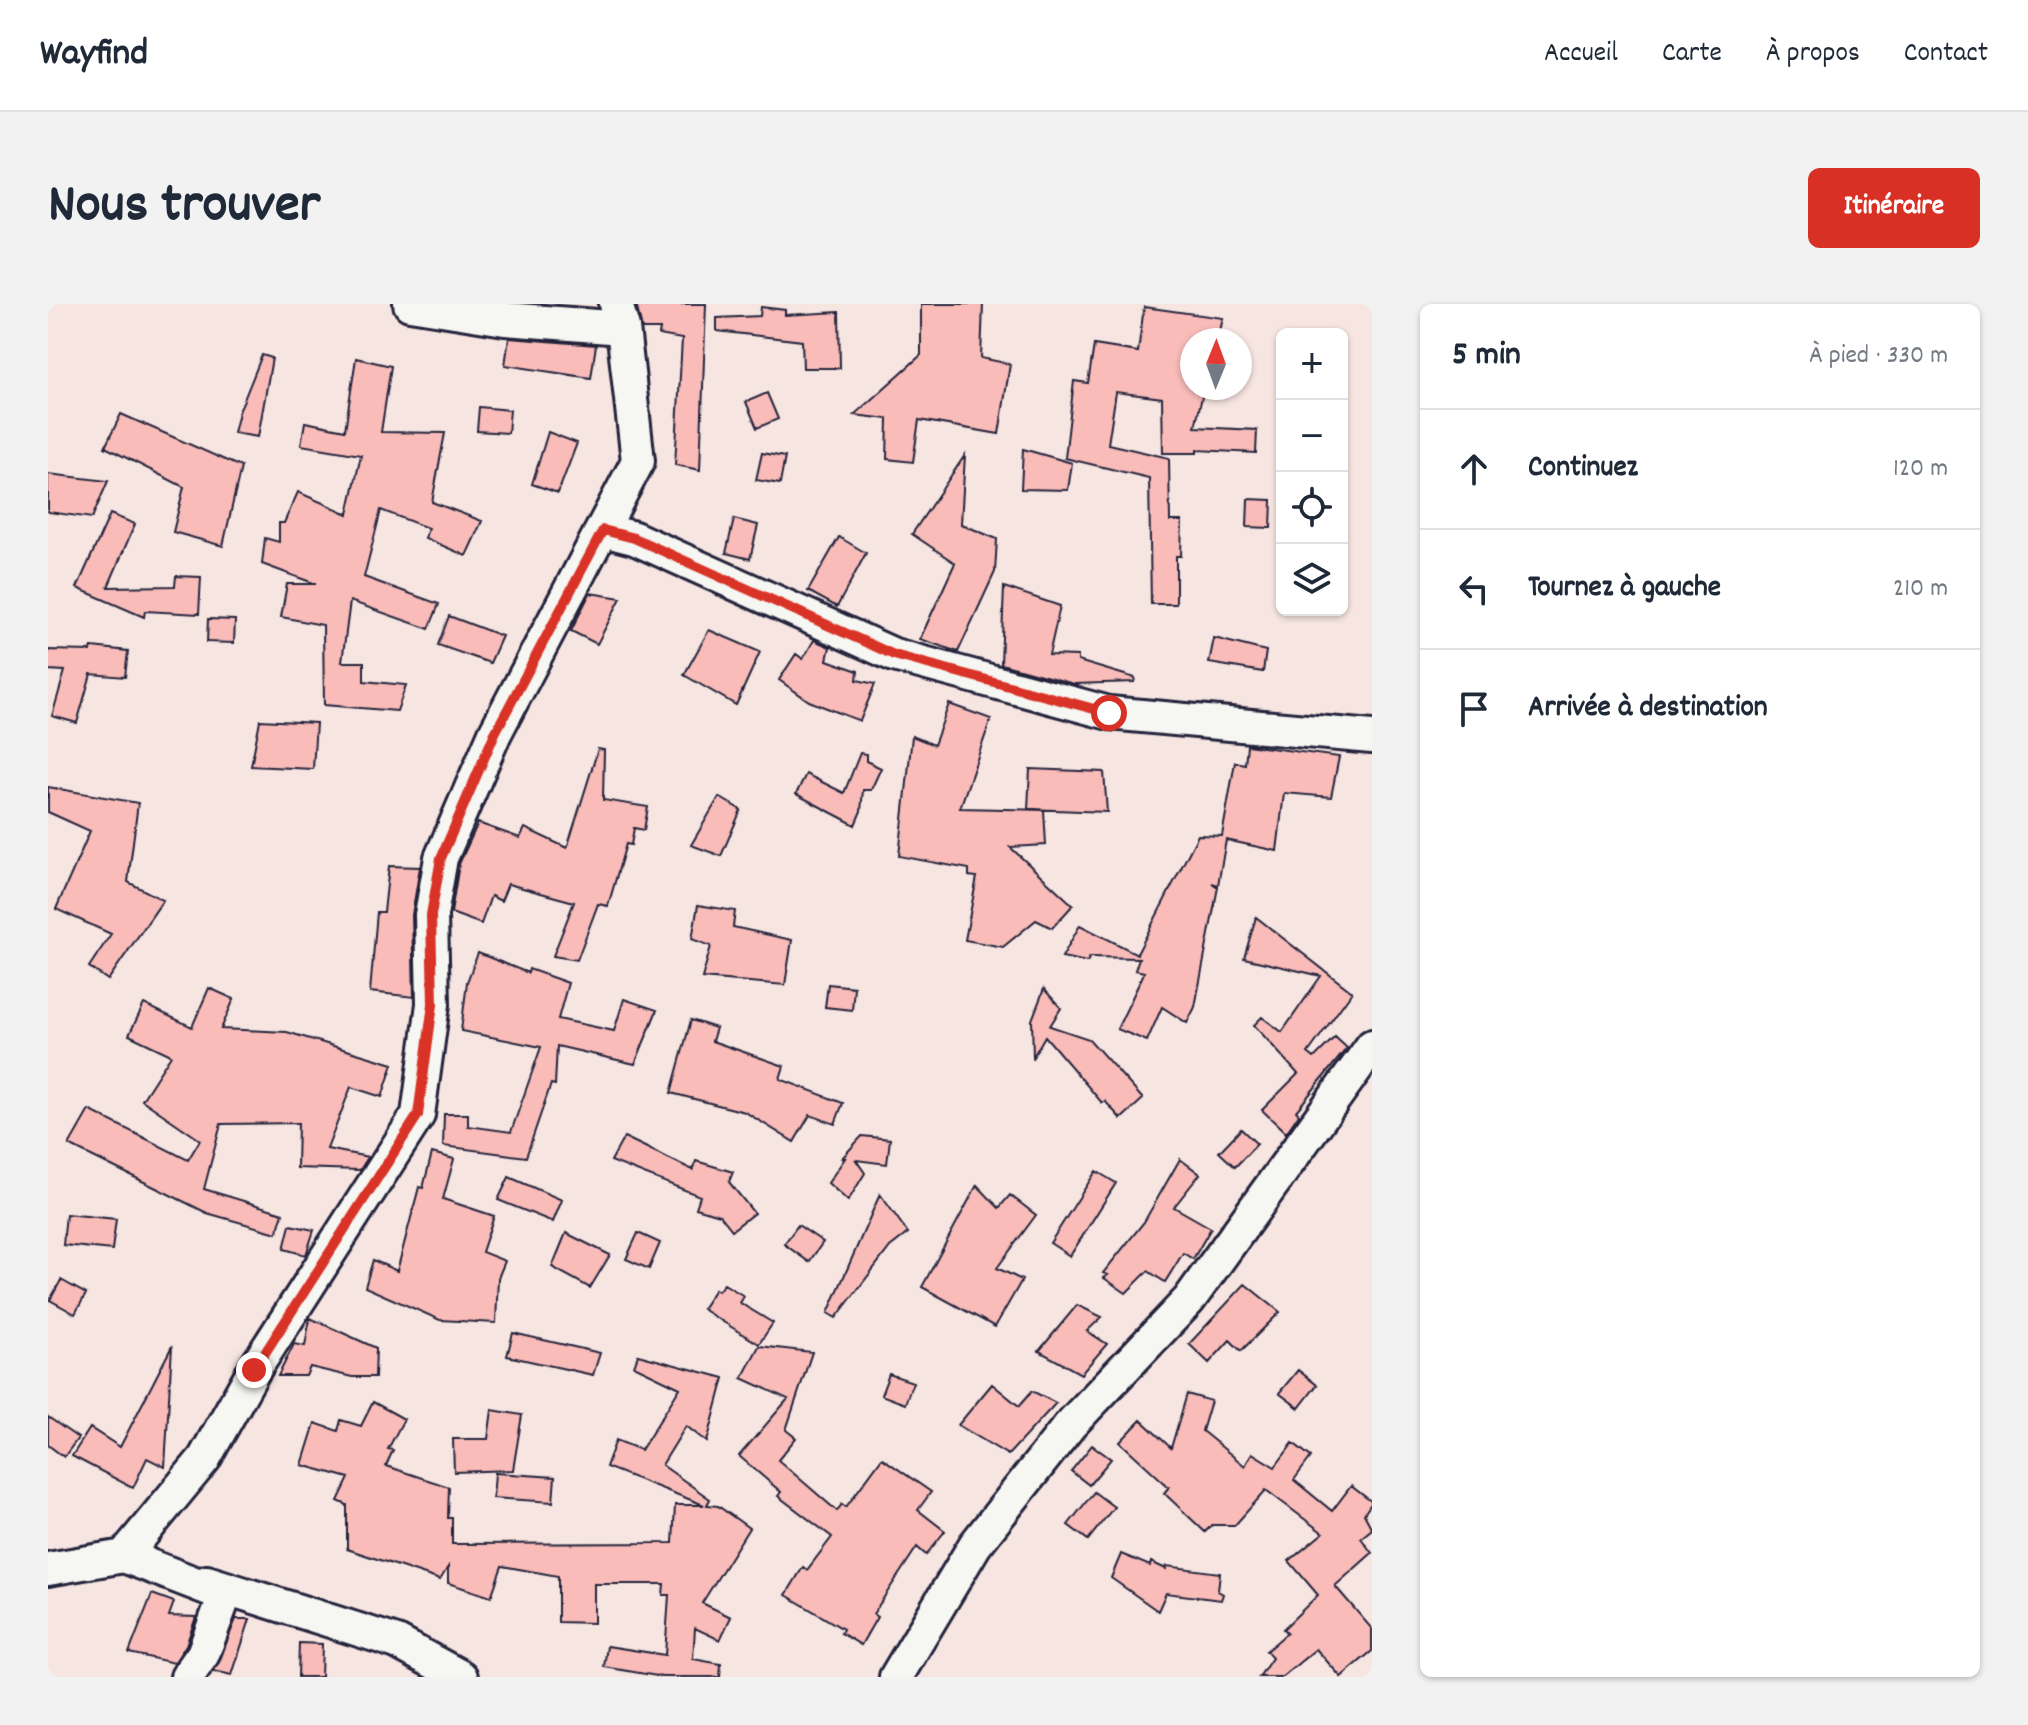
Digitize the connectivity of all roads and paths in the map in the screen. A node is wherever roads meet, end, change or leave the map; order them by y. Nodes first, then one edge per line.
1 (410, 304) edge
2 (619, 316) edge
3 (603, 530) junction
4 (1372, 737) edge
5 (1372, 1046) edge
6 (124, 1556) junction
7 (48, 1569) edge
8 (187, 1677) edge
9 (461, 1677) edge
10 (896, 1677) edge

1 - 2 street
2 - 3 street
3 - 4 street
3 - 6 street
5 - 10 street
6 - 7 street
6 - 8 street
6 - 9 street

